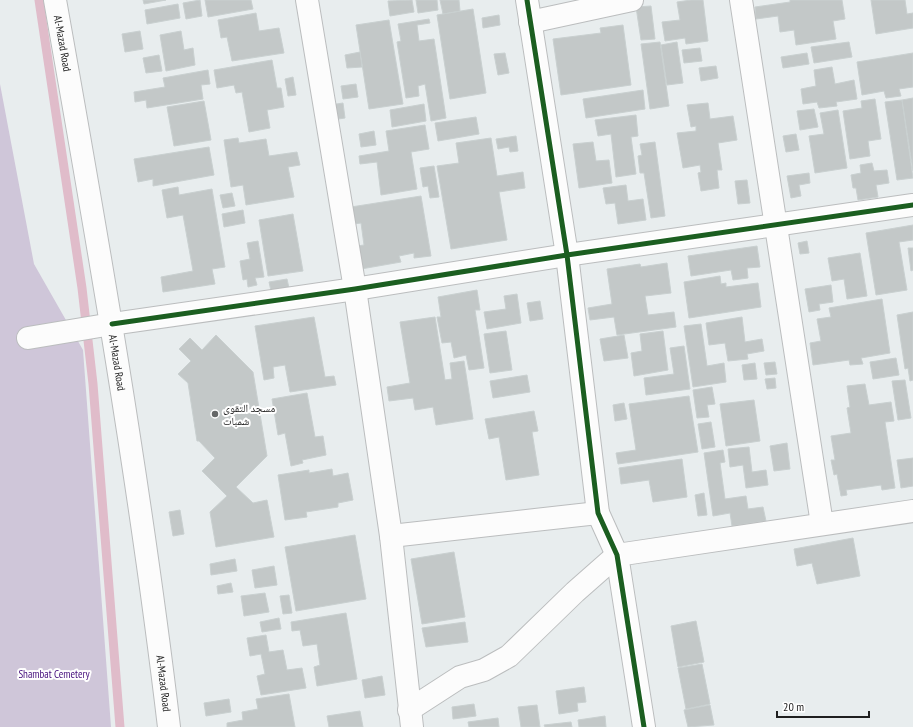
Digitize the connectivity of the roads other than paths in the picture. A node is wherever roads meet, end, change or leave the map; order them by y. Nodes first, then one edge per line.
1 (55, 0) edge
2 (307, 0) edge
3 (527, 0) edge
4 (632, 0) edge
5 (741, 0) edge
6 (530, 22) junction
7 (913, 205) edge
8 (776, 225) junction
9 (567, 255) junction
10 (355, 289) junction
11 (112, 324) junction
12 (28, 338) dead end
13 (913, 511) edge
14 (598, 513) junction
15 (822, 524) junction
16 (391, 536) junction
17 (617, 555) junction
18 (411, 719) edge
19 (169, 727) edge
20 (644, 727) edge

1 - 11 street, Al-Mazad Road
2 - 10 street
3 - 6 street
4 - 6 street
5 - 8 street
6 - 9 street
7 - 8 street
8 - 9 street
8 - 15 street
9 - 10 street
9 - 14 street
10 - 11 street
10 - 16 street
11 - 12 street
11 - 19 street, Al-Mazad Road
13 - 15 street
14 - 16 street
14 - 17 street
15 - 17 street
16 - 18 street
17 - 18 street
17 - 20 street

